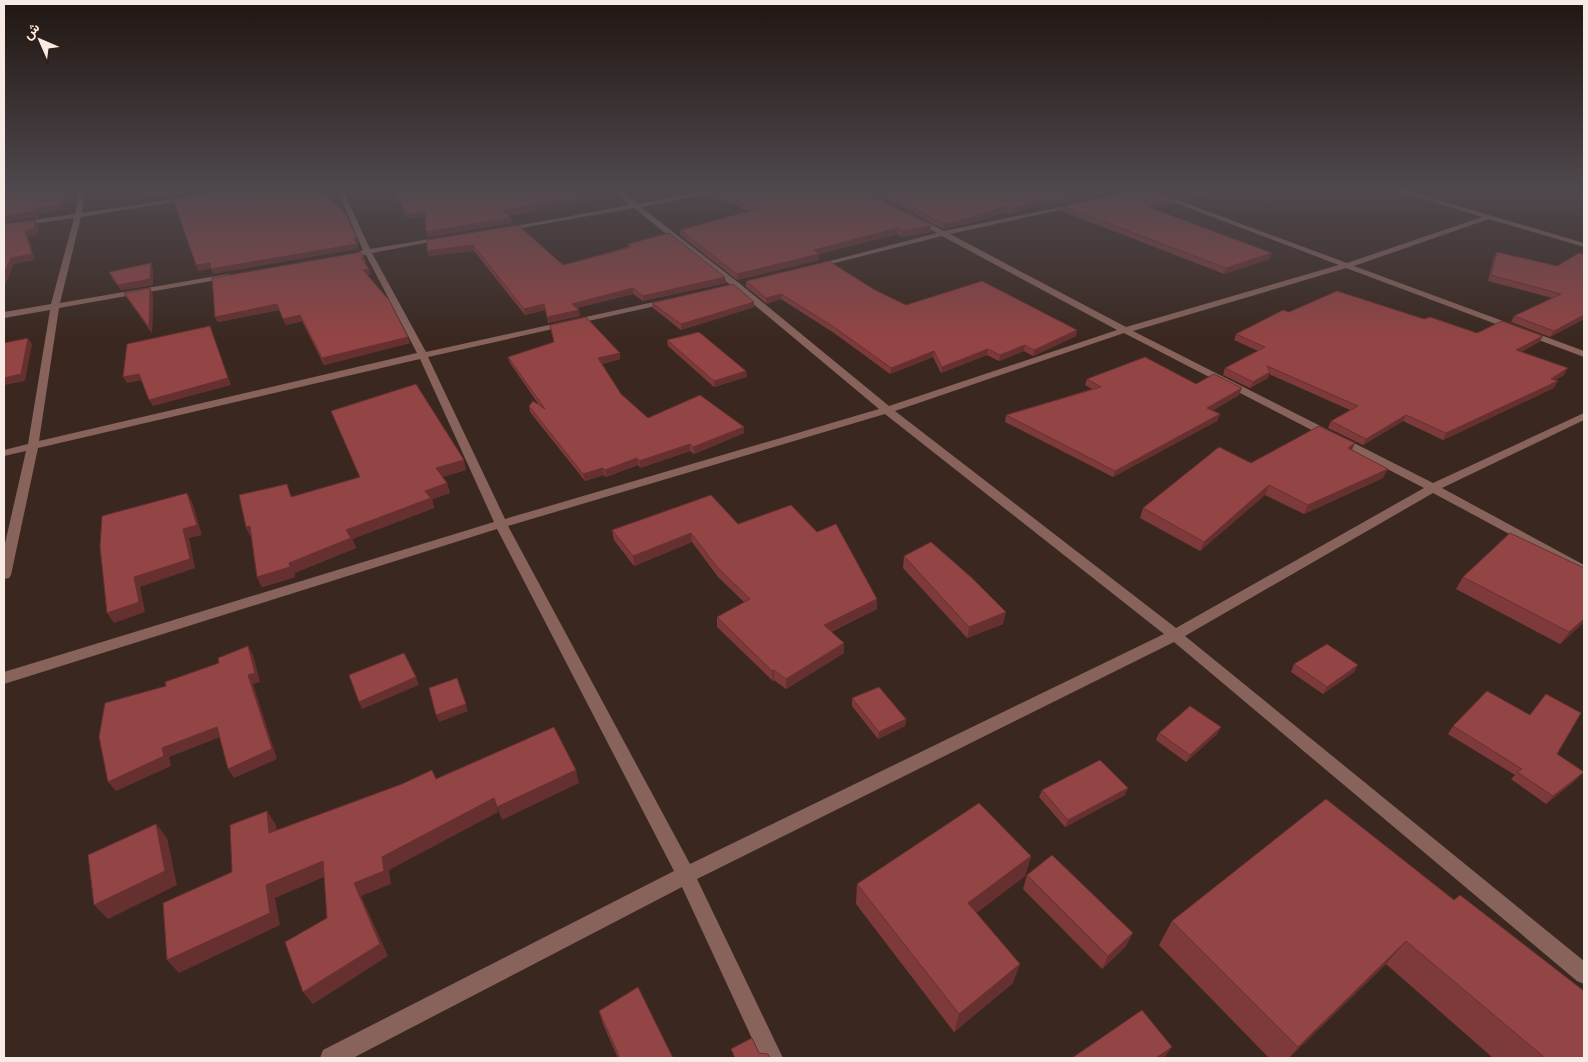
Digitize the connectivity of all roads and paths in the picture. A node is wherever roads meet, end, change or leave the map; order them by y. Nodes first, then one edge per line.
1 (72, 240) edge
2 (362, 240) edge
3 (439, 240) edge
4 (677, 240) edge
5 (918, 240) edge
6 (956, 240) edge
7 (1275, 240) edge
8 (1423, 240) edge
9 (1569, 240) edge
10 (1582, 243) edge
11 (368, 252) junction
12 (348, 255) edge
13 (1345, 266) junction
14 (802, 269) edge
15 (241, 274) edge
16 (680, 298) edge
17 (56, 306) junction
18 (4, 315) edge
19 (1125, 330) junction
20 (1584, 354) edge
21 (423, 355) junction
22 (887, 410) junction
23 (1584, 416) edge
24 (33, 446) junction
25 (4, 453) edge
26 (1433, 488) junction
27 (501, 524) junction
28 (1584, 570) edge
29 (4, 576) edge
30 (1175, 635) junction
31 (4, 678) edge
32 (686, 875) junction
33 (1584, 974) edge
34 (331, 1058) edge
35 (772, 1058) edge

1 - 17 street
2 - 11 street
3 - 11 street
4 - 22 street
5 - 14 street
6 - 19 street
7 - 13 street
8 - 13 street
9 - 10 street
11 - 12 street
11 - 21 street
13 - 19 street
13 - 20 street
15 - 17 street
16 - 21 street
17 - 18 street
17 - 24 street
19 - 22 street
19 - 26 street
21 - 24 street
21 - 27 street
22 - 27 street
22 - 30 street
23 - 26 street
24 - 25 street
24 - 29 street
26 - 28 street
26 - 30 street
27 - 31 street
27 - 32 street
30 - 32 street
30 - 33 street
32 - 34 street
32 - 35 street

